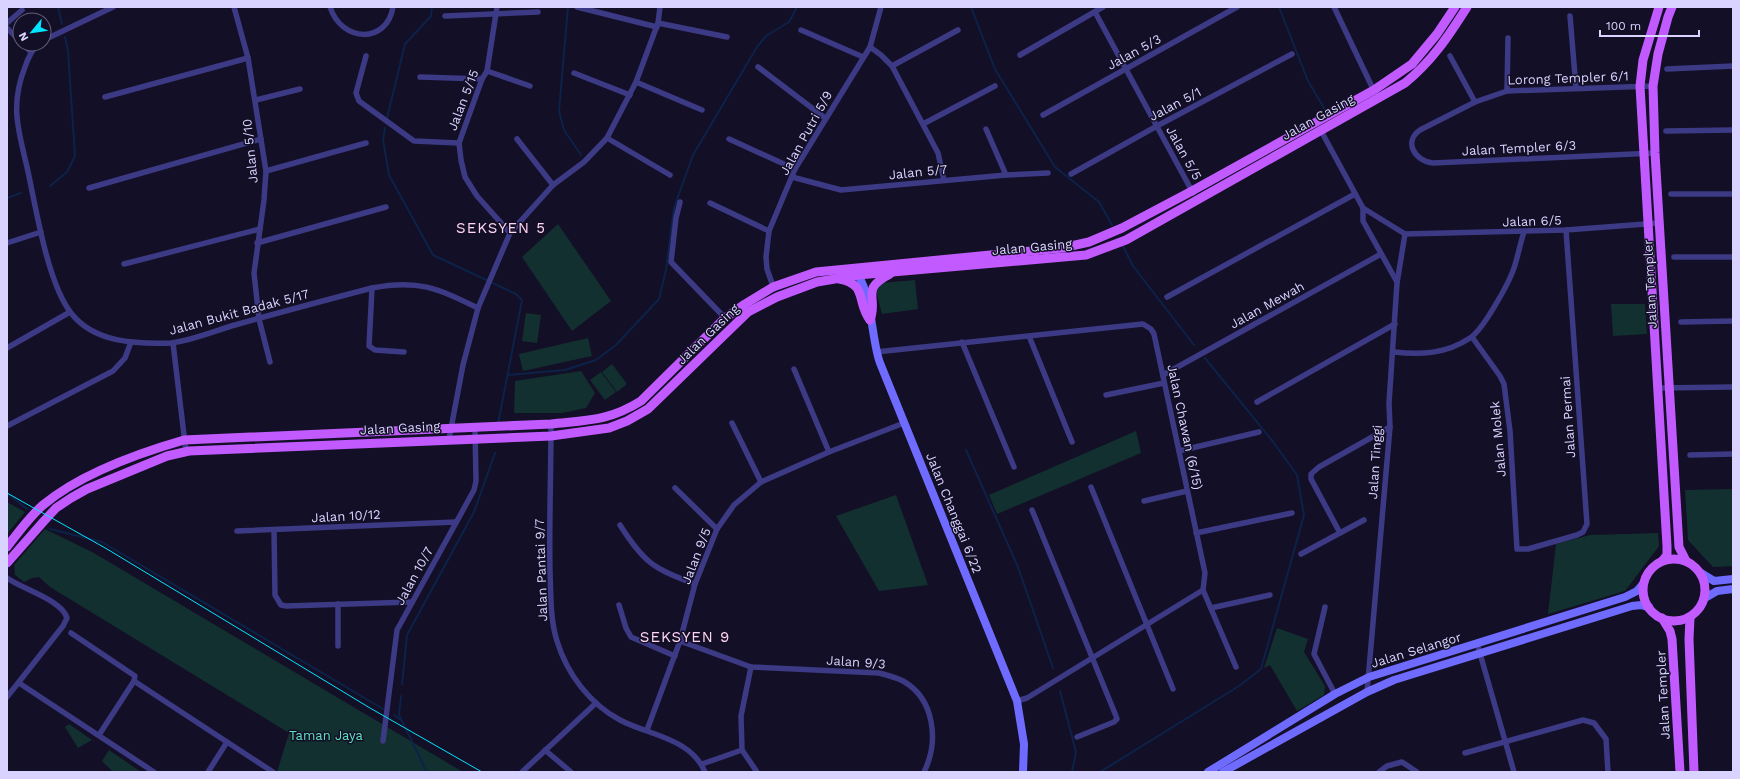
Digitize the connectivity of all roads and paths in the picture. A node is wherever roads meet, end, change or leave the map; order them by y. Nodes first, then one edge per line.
1 (234, 7) edge
2 (330, 7) edge
3 (393, 7) edge
4 (497, 7) edge
5 (577, 7) edge
6 (660, 7) edge
7 (881, 7) edge
8 (1103, 7) edge
9 (1236, 7) edge
10 (1334, 7) edge
11 (1455, 7) edge
12 (1467, 7) edge
13 (1659, 7) edge
14 (1672, 7) edge
15 (110, 8) edge
16 (22, 10) dead end
17 (538, 12) dead end
18 (1095, 12) junction
19 (496, 14) junction
20 (445, 16) dead end
21 (1570, 16) dead end
22 (7, 23) edge
23 (657, 25) junction
24 (801, 30) dead end
25 (958, 30) dead end
26 (52, 36) edge
27 (727, 37) dead end
28 (1508, 38) dead end
29 (870, 47) junction
30 (31, 52) edge
31 (1292, 54) dead end
32 (1020, 55) dead end
33 (366, 56) dead end
34 (1450, 56) dead end
35 (863, 57) junction
36 (248, 58) junction
37 (892, 66) junction
38 (1733, 66) edge
39 (758, 67) dead end
40 (1126, 69) junction
41 (1667, 69) dead end
42 (487, 71) junction
43 (574, 73) dead end
44 (420, 77) dead end
45 (482, 79) junction
46 (636, 82) junction
47 (530, 86) dead end
48 (995, 86) dead end
49 (1640, 86) junction
50 (1653, 86) junction
51 (1576, 88) junction
52 (300, 89) dead end
53 (1506, 90) junction
54 (630, 95) junction
55 (1376, 95) junction
56 (105, 97) dead end
57 (256, 100) junction
58 (1475, 102) junction
59 (702, 110) dead end
60 (1043, 115) dead end
61 (825, 118) junction
62 (1316, 122) junction
63 (923, 124) junction
64 (1157, 126) junction
65 (986, 129) dead end
66 (1420, 130) joint
67 (1733, 130) edge
68 (1321, 131) junction
69 (1666, 131) dead end
70 (607, 138) junction
71 (261, 139) junction
72 (517, 139) dead end
73 (728, 139) dead end
74 (366, 142) dead end
75 (459, 143) junction
76 (1643, 153) junction
77 (1655, 153) junction
78 (795, 169) junction
79 (266, 172) junction
80 (1048, 173) dead end
81 (1071, 174) dead end
82 (670, 175) dead end
83 (1006, 175) junction
84 (792, 177) junction
85 (944, 180) junction
86 (553, 185) junction
87 (89, 188) dead end
88 (1355, 194) junction
89 (1672, 194) dead end
90 (1733, 194) edge
91 (1195, 196) junction
92 (680, 202) dead end
93 (710, 203) dead end
94 (386, 207) dead end
95 (1363, 208) junction
96 (1659, 223) junction
97 (1649, 224) junction
98 (260, 229) junction
99 (1566, 230) junction
100 (768, 231) junction
101 (41, 232) junction
102 (1524, 232) junction
103 (510, 233) junction
104 (1405, 234) junction
105 (7, 243) edge
106 (257, 243) junction
107 (1381, 254) junction
108 (1674, 257) dead end
109 (1733, 257) edge
110 (124, 264) dead end
111 (850, 268) junction
112 (895, 272) junction
113 (858, 275) junction
114 (833, 278) junction
115 (1397, 283) junction
116 (773, 287) junction
117 (372, 288) junction
118 (777, 297) junction
119 (1168, 297) dead end
120 (478, 308) junction
121 (70, 312) junction
122 (725, 318) junction
123 (259, 319) junction
124 (870, 320) junction
125 (1733, 321) edge
126 (1681, 322) dead end
127 (1395, 324) junction
128 (1029, 336) junction
129 (1472, 337) junction
130 (131, 342) junction
131 (962, 342) junction
132 (173, 343) junction
133 (7, 348) edge
134 (404, 352) dead end
135 (876, 352) junction
136 (1394, 352) junction
137 (270, 362) dead end
138 (794, 369) dead end
139 (1163, 375) junction
140 (1164, 383) junction
141 (1733, 386) edge
142 (1658, 388) junction
143 (1669, 388) junction
144 (1106, 395) dead end
145 (1257, 402) dead end
146 (732, 423) dead end
147 (904, 423) junction
148 (551, 424) junction
149 (7, 426) edge
150 (475, 427) junction
151 (1390, 427) junction
152 (452, 428) junction
153 (1259, 432) dead end
154 (551, 436) junction
155 (449, 439) junction
156 (475, 439) junction
157 (184, 440) junction
158 (1072, 442) dead end
159 (1179, 451) junction
160 (186, 452) junction
161 (829, 452) junction
162 (1733, 454) edge
163 (1690, 455) dead end
164 (1014, 467) dead end
165 (761, 482) junction
166 (1090, 487) dead end
167 (675, 488) dead end
168 (1187, 491) junction
169 (1144, 501) dead end
170 (1032, 510) dead end
171 (1292, 513) dead end
172 (1364, 520) dead end
173 (456, 522) junction
174 (620, 525) dead end
175 (717, 529) junction
176 (274, 530) junction
177 (237, 532) dead end
178 (1340, 532) junction
179 (1196, 534) junction
180 (7, 547) edge
181 (1516, 549) joint
182 (1301, 554) dead end
183 (1663, 560) junction
184 (1686, 561) junction
185 (7, 563) edge
186 (1701, 574) junction
187 (1733, 579) edge
188 (8, 582) edge
189 (1644, 582) junction
190 (695, 584) junction
191 (1733, 589) edge
192 (1203, 590) junction
193 (1270, 595) dead end
194 (1705, 598) junction
195 (412, 602) junction
196 (338, 604) junction
197 (619, 605) dead end
198 (1325, 607) dead end
199 (1648, 607) junction
200 (1211, 608) junction
201 (1662, 618) junction
202 (1690, 618) junction
203 (1147, 625) junction
204 (71, 633) dead end
205 (680, 641) junction
206 (1477, 643) junction
207 (338, 646) dead end
208 (1480, 654) junction
209 (675, 656) junction
210 (1093, 658) junction
211 (751, 667) junction
212 (1236, 667) dead end
213 (1369, 677) junction
214 (134, 681) junction
215 (19, 683) junction
216 (1173, 689) dead end
217 (1367, 692) junction
218 (1335, 694) junction
219 (7, 698) edge
220 (1017, 701) junction
221 (596, 703) junction
222 (647, 730) junction
223 (99, 735) junction
224 (1077, 737) dead end
225 (383, 741) dead end
226 (227, 742) junction
227 (1505, 743) junction
228 (545, 750) junction
229 (742, 750) junction
230 (1465, 753) dead end
231 (702, 764) junction
232 (154, 772) edge
233 (208, 772) edge
234 (273, 772) edge
235 (522, 772) edge
236 (571, 772) edge
237 (705, 772) edge
238 (757, 772) edge
239 (924, 772) edge
240 (1023, 772) edge
241 (1208, 772) edge
242 (1223, 772) edge
243 (1379, 772) edge
244 (1417, 772) edge
245 (1514, 772) edge
246 (1608, 772) edge
247 (1680, 772) edge
248 (1694, 772) edge

1 - 36 street, Jalan 5/10
2 - 3 street
4 - 19 street, Jalan 5/15
5 - 23 street
6 - 23 street
7 - 29 street, Jalan Putri 5/9
8 - 18 street
9 - 40 street, Jalan 5/3
10 - 55 street
11 - 55 main road, Jalan Gasing
12 - 55 main road, Jalan Gasing
13 - 49 main road, Jalan Templer
14 - 50 main road, Jalan Templer
15 - 26 street
16 - 22 street
17 - 19 street
18 - 32 street
18 - 40 street, Jalan 5/5
19 - 20 street
19 - 42 street, Jalan 5/15
21 - 51 street
23 - 27 street
23 - 46 street
24 - 35 street
25 - 37 street
28 - 53 street
29 - 35 street, Jalan Putri 5/9
29 - 37 street
30 - 101 street, Jalan Bukit Badak 5/17
31 - 64 street, Jalan 5/1
33 - 75 street
34 - 58 street
35 - 61 street, Jalan Putri 5/9
36 - 56 street
36 - 57 street, Jalan 5/10
37 - 63 street
38 - 41 street
39 - 61 street
40 - 60 street, Jalan 5/3
40 - 64 street, Jalan 5/5
42 - 45 street, Jalan 5/15
42 - 47 street
43 - 54 street
44 - 45 street
45 - 75 street, Jalan 5/15
46 - 54 street
46 - 59 street
48 - 63 street
49 - 50 street, Lorong Templer 6/1
49 - 51 street, Lorong Templer 6/1
49 - 76 main road, Jalan Templer
50 - 77 main road, Jalan Templer
51 - 53 street, Lorong Templer 6/1
52 - 57 street
53 - 58 street, Lorong Templer 6/1
54 - 70 street
55 - 62 main road, Jalan Gasing
55 - 68 main road, Jalan Gasing
57 - 71 street, Jalan 5/10
58 - 66 street, Lorong Templer 6/1
61 - 78 street, Jalan Putri 5/9
62 - 68 street
62 - 91 main road, Jalan Gasing
63 - 85 street
64 - 81 street, Jalan 5/1
64 - 91 street, Jalan 5/5
65 - 83 street
66 - 76 street, Jalan Templer 6/3
67 - 69 street
68 - 88 street
68 - 91 main road, Jalan Gasing
70 - 82 street
70 - 86 street
71 - 79 street, Jalan 5/10
71 - 87 street
72 - 86 street
73 - 78 street
74 - 79 street
75 - 103 street, Jalan 5/15
76 - 77 street, Jalan Templer 6/3
76 - 97 main road, Jalan Templer
77 - 96 main road, Jalan Templer
78 - 84 street, Jalan Putri 5/9
79 - 98 street, Jalan 5/10
80 - 83 street, Jalan 5/7
83 - 85 street, Jalan 5/7
84 - 85 street, Jalan 5/7
84 - 100 street, Jalan Putri 5/9
86 - 103 street
88 - 95 street
88 - 119 street
89 - 90 street
91 - 111 main road, Jalan Gasing
91 - 112 main road, Jalan Gasing
92 - 122 street
93 - 100 street
94 - 106 street
95 - 104 street
95 - 107 street
96 - 97 street, Jalan 6/5
96 - 143 main road, Jalan Templer
97 - 99 street, Jalan 6/5
97 - 142 main road, Jalan Templer
98 - 106 street, Jalan 5/10
98 - 110 street
99 - 102 street, Jalan 6/5
99 - 181 street, Jalan Permai
100 - 116 street, Jalan Putri 5/9
101 - 105 street
101 - 121 street, Jalan Bukit Badak 5/17
102 - 104 street, Jalan 6/5
102 - 129 street
103 - 120 street
104 - 115 street, Jalan Tinggi
106 - 123 street, Jalan 5/10
107 - 115 street
107 - 139 street, Jalan Mewah
108 - 109 street
111 - 113 main road, Jalan Changgai 6/22
111 - 116 main road, Jalan Gasing
112 - 113 main road, Jalan Gasing
112 - 124 main road
113 - 114 main road, Jalan Gasing
113 - 124 main road, Jalan Changgai 6/22
114 - 118 main road, Jalan Gasing
114 - 124 main road
115 - 127 street, Jalan Tinggi
116 - 118 street, Jalan Putri 5/9
116 - 122 main road, Jalan Gasing
117 - 120 street, Jalan Bukit Badak 5/17
117 - 123 street, Jalan Bukit Badak 5/17
117 - 134 street
118 - 154 main road, Jalan Gasing
120 - 152 street
121 - 130 street, Jalan Bukit Badak 5/17
121 - 133 street
122 - 148 main road, Jalan Gasing
123 - 132 street, Jalan Bukit Badak 5/17
123 - 137 street, Jalan 5/10
124 - 135 main road, Jalan Changgai 6/22
125 - 126 street
127 - 136 street, Jalan Tinggi
127 - 145 street
128 - 131 street, Jalan Chawan (6/15)
128 - 139 street, Jalan Chawan (6/15)
128 - 158 street
129 - 136 street
129 - 181 street, Jalan Molek
130 - 132 street, Jalan Bukit Badak 5/17
130 - 149 street
131 - 135 street, Jalan Chawan (6/15)
131 - 164 street
132 - 157 street
135 - 147 main road, Jalan Changgai 6/22
136 - 151 street, Jalan Tinggi
138 - 161 street
139 - 140 street, Jalan Chawan (6/15)
140 - 144 street
140 - 159 street, Jalan Chawan (6/15)
141 - 143 street
142 - 143 street
142 - 183 main road, Jalan Templer
143 - 184 main road, Jalan Templer
146 - 165 street
147 - 161 street, Jalan 9/5
147 - 220 main road, Jalan Changgai 6/22
148 - 150 main road, Jalan Gasing
148 - 154 street, Jalan Pantai 9/7
150 - 152 main road, Jalan Gasing
150 - 156 street, Jalan 10/7
151 - 178 street
151 - 213 street, Jalan Tinggi
152 - 155 street
152 - 157 main road, Jalan Gasing
153 - 159 street
154 - 156 main road, Jalan Gasing
154 - 221 street, Jalan Pantai 9/7
155 - 156 main road, Jalan Gasing
155 - 160 main road, Jalan Gasing
156 - 173 street, Jalan 10/7
157 - 160 street
157 - 180 main road, Jalan Gasing
159 - 168 street, Jalan Chawan (6/15)
160 - 185 main road, Jalan Gasing
161 - 165 street, Jalan 9/5
162 - 163 street
165 - 175 street, Jalan 9/5
166 - 203 street
167 - 175 street
168 - 169 street
168 - 179 street, Jalan Chawan (6/15)
170 - 210 street
171 - 179 street
172 - 178 street
173 - 176 street, Jalan 10/12
173 - 195 street, Jalan 10/7
174 - 190 street
175 - 190 street, Jalan 9/5
176 - 177 street, Jalan 10/12
176 - 196 street
178 - 182 street
179 - 192 street, Jalan Chawan (6/15)
183 - 184 main road
183 - 189 main road
184 - 186 main road
186 - 187 main road
186 - 194 main road
188 - 215 street
189 - 199 main road
189 - 206 main road, Jalan Selangor
190 - 205 street, Jalan 9/5
191 - 194 main road
192 - 200 street
192 - 203 street
193 - 200 street
194 - 202 main road
195 - 196 street
195 - 225 street, Jalan 10/7
196 - 207 street
197 - 209 street
198 - 218 street
199 - 201 main road
199 - 208 main road, Jalan Selangor
200 - 212 street
201 - 202 main road
201 - 247 main road, Jalan Templer
202 - 248 main road, Jalan Templer
203 - 210 street
203 - 216 street
204 - 214 street
205 - 209 street, Jalan 9/5
205 - 211 street, Jalan 9/3
206 - 208 street
206 - 213 main road, Jalan Selangor
208 - 217 main road, Jalan Selangor
208 - 227 street
209 - 222 street, Jalan 9/5
210 - 220 street
210 - 224 street
211 - 229 street
211 - 239 street, Jalan 9/3
213 - 217 street, Jalan Tinggi
213 - 218 main road, Jalan Selangor
214 - 223 street
214 - 226 street
215 - 219 street
215 - 223 street
217 - 242 main road, Jalan Selangor
218 - 241 main road, Jalan Selangor
220 - 240 main road, Jalan Changgai 6/22
221 - 222 street, Jalan Pantai 9/7
221 - 228 street
222 - 231 street, Jalan Pantai 9/7
223 - 232 street
226 - 233 street
226 - 234 street
227 - 230 street
227 - 245 street
227 - 246 street
228 - 235 street
228 - 236 street
229 - 231 street
229 - 238 street
231 - 237 street, Jalan Pantai 9/7
243 - 244 street

